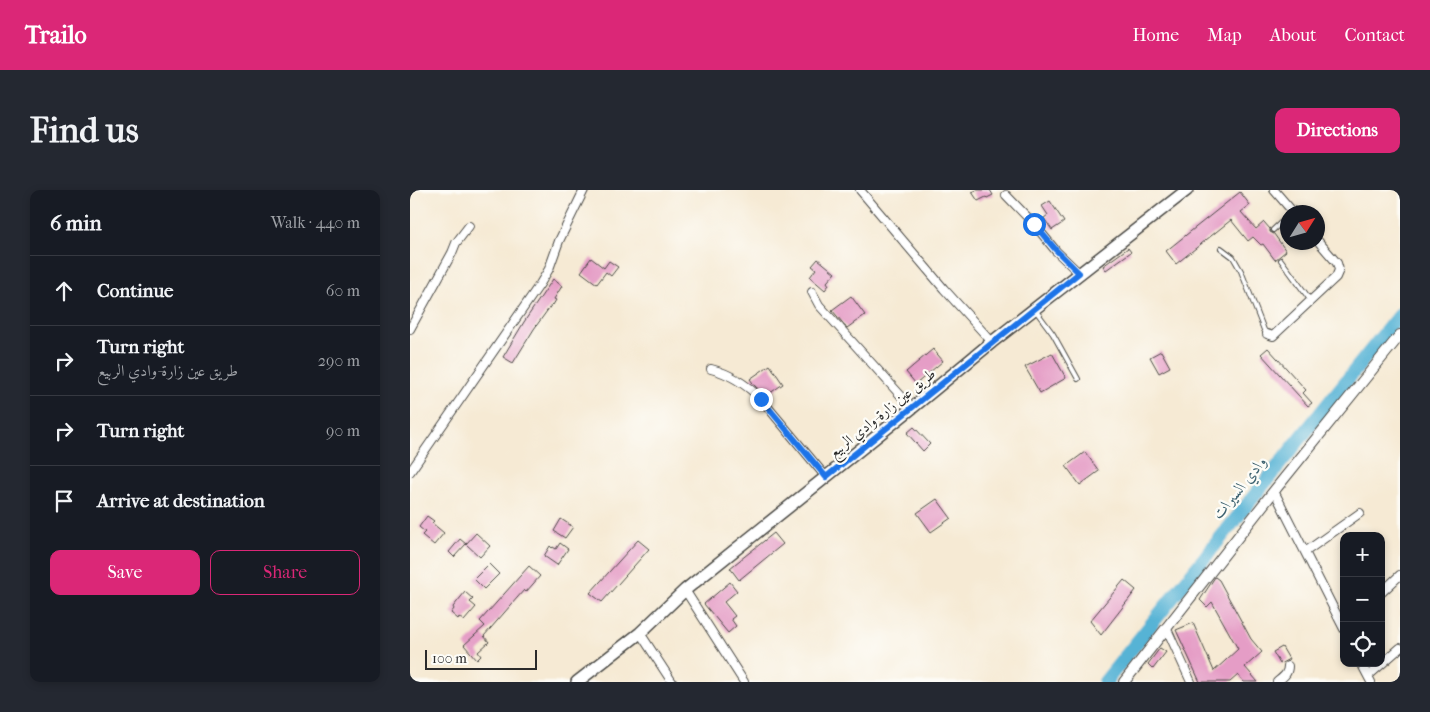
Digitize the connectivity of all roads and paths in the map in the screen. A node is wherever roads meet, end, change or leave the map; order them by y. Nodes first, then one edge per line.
1 (584, 190) edge
2 (860, 190) edge
3 (1274, 190) edge
4 (1184, 191) edge
5 (1006, 195) dead end
6 (1285, 205) edge
7 (1280, 223) edge
8 (469, 226) dead end
9 (1273, 230) dead end
10 (1221, 248) dead end
11 (1325, 248) edge
12 (1281, 260) dead end
13 (1079, 273) junction
14 (812, 292) dead end
15 (1311, 301) junction
16 (1034, 309) junction
17 (410, 329) edge
18 (1267, 334) joint
19 (992, 342) junction
20 (1398, 342) edge
21 (711, 369) dead end
22 (1078, 380) dead end
23 (912, 408) junction
24 (410, 472) edge
25 (826, 477) junction
26 (1274, 491) junction
27 (1360, 512) dead end
28 (1305, 552) junction
29 (1400, 575) edge
30 (1385, 589) edge
31 (685, 590) junction
32 (1341, 622) edge
33 (1166, 627) junction
34 (640, 633) junction
35 (1400, 648) edge
36 (1288, 666) dead end
37 (1363, 667) edge
38 (1369, 679) edge
39 (577, 682) edge
40 (672, 682) edge
41 (744, 682) edge
42 (1124, 682) edge
43 (1191, 682) edge
44 (1277, 682) edge

1 - 24 street
2 - 19 street
3 - 6 street
4 - 13 main road, طريق عين زارة-وادي الربيع
5 - 13 street
7 - 9 lane
8 - 17 street
10 - 18 lane
11 - 15 street
12 - 15 lane
13 - 16 main road, طريق عين زارة-وادي الربيع
14 - 23 street
15 - 18 street
16 - 19 main road, طريق عين زارة-وادي الربيع
16 - 22 lane
19 - 23 main road, طريق عين زارة-وادي الربيع
20 - 26 main road
21 - 25 street
23 - 25 main road, طريق عين زارة-وادي الربيع
25 - 31 main road, طريق عين زارة-وادي الربيع
26 - 28 street
26 - 33 main road
27 - 28 street
28 - 32 street
29 - 30 street
31 - 34 main road, طريق عين زارة-وادي الربيع
31 - 41 street
33 - 42 main road
33 - 43 street
34 - 39 main road, طريق عين زارة-وادي الربيع
34 - 40 street
35 - 38 street
36 - 44 street
37 - 38 street

